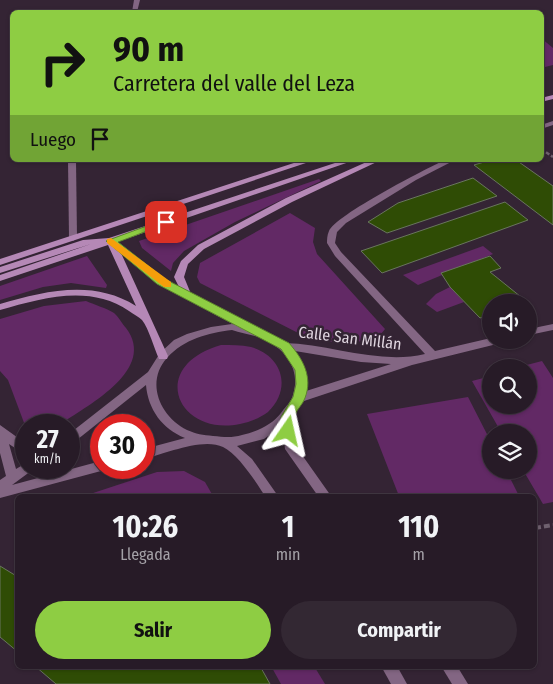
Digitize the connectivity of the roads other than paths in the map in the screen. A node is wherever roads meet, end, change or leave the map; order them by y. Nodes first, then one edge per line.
1 (72, 162) edge
2 (304, 162) edge
3 (345, 162) edge
4 (373, 162) edge
5 (447, 162) edge
6 (287, 167) junction
7 (72, 238) junction
8 (111, 241) junction
9 (0, 262) edge
10 (0, 270) edge
11 (0, 278) edge
12 (186, 294) junction
13 (0, 307) edge
14 (145, 318) junction
15 (553, 327) edge
16 (252, 330) junction
17 (537, 330) edge
18 (482, 344) edge
19 (285, 346) junction
20 (163, 356) junction
21 (433, 356) junction
22 (410, 361) junction
23 (152, 375) junction
24 (299, 398) junction
25 (287, 417) junction
26 (0, 431) edge
27 (80, 431) edge
28 (199, 440) junction
29 (15, 442) edge
30 (224, 442) junction
31 (155, 451) edge
32 (90, 469) edge
33 (15, 475) edge
34 (12, 477) junction
35 (0, 486) edge
36 (0, 493) edge
37 (271, 494) edge
38 (324, 494) edge
39 (390, 669) edge
40 (450, 669) edge
41 (400, 684) edge
42 (460, 684) edge

1 - 7 street
2 - 6 main road
3 - 8 main road
4 - 12 main road
5 - 21 street
6 - 7 main road
6 - 8 main road
7 - 9 main road
8 - 10 main road
8 - 11 main road
8 - 12 main road
8 - 14 main road
12 - 16 main road
13 - 14 main road
14 - 20 main road
15 - 17 street
16 - 19 street
16 - 20 street
18 - 21 street, Calle San Millán
19 - 22 street, Calle San Millán
19 - 24 street
20 - 23 street
21 - 22 street, Calle San Millán
22 - 24 street, Calle San Millán
23 - 27 street
23 - 28 street
24 - 25 street
25 - 30 street
25 - 38 street
26 - 29 street
26 - 34 street
28 - 30 street
28 - 31 street
30 - 37 street
32 - 36 street
33 - 34 street
34 - 35 street
39 - 41 street
40 - 42 street

